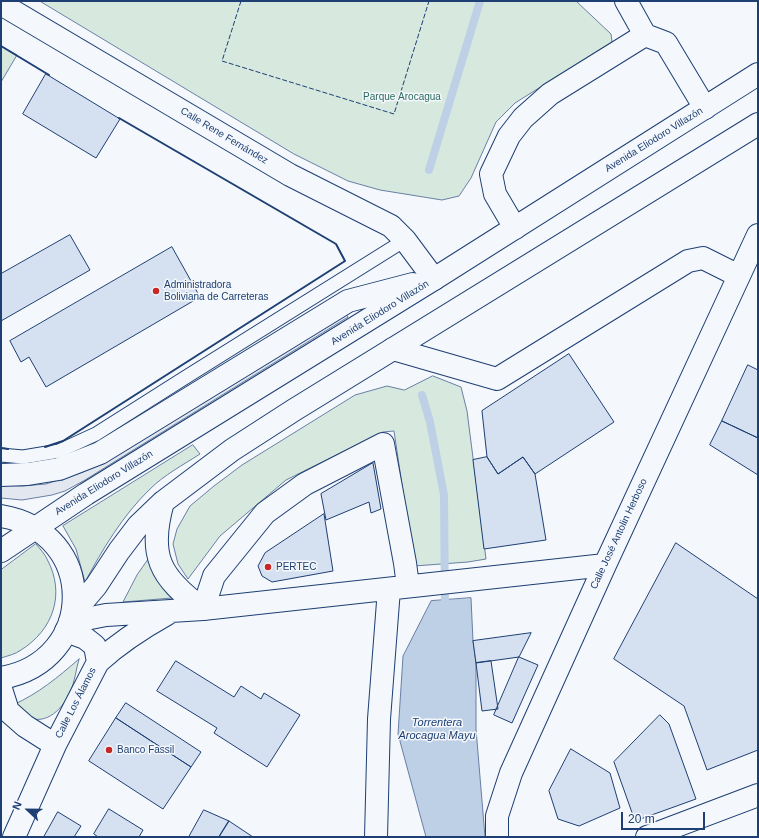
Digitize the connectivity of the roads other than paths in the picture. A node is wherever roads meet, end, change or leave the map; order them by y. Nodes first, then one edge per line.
1 (626, 1) edge
2 (1, 4) edge
3 (645, 35) junction
4 (758, 74) edge
5 (705, 108) junction
6 (758, 124) edge
7 (515, 228) junction
8 (758, 235) edge
9 (405, 240) junction
10 (739, 276) junction
11 (434, 279) junction
12 (393, 349) junction
13 (1, 455) edge
14 (1, 475) edge
15 (164, 502) junction
16 (1, 516) edge
17 (36, 528) junction
18 (1, 551) edge
19 (605, 565) junction
20 (399, 587) junction
21 (203, 609) junction
22 (171, 611) junction
23 (69, 622) junction
24 (98, 662) junction
25 (1, 678) edge
26 (1, 689) edge
27 (55, 745) junction
28 (758, 795) edge
29 (14, 837) edge
30 (376, 837) edge
31 (497, 837) edge
32 (646, 837) edge

1 - 3 main road
2 - 9 main road, Calle Rene Fernández
3 - 5 main road
3 - 7 main road
4 - 5 main road, Avenida Eliodoro Villazón
5 - 7 main road, Avenida Eliodoro Villazón
6 - 12 main road
7 - 11 main road, Avenida Eliodoro Villazón
8 - 10 main road, Calle José Antolin Herboso
9 - 11 main road, Calle Rene Fernández
9 - 13 lane
10 - 12 main road
10 - 19 main road, Calle José Antolin Herboso
11 - 14 main road
11 - 17 main road, Avenida Eliodoro Villazón
12 - 15 main road
15 - 21 main road
15 - 23 main road
16 - 17 main road
17 - 18 main road, Avenida Eliodoro Villazón
17 - 23 main road
19 - 20 main road
19 - 31 main road, Calle José Antolin Herboso
20 - 21 main road
20 - 21 main road
20 - 30 main road
21 - 22 main road
22 - 23 main road
22 - 24 main road
23 - 24 main road, Calle Los Álamos
23 - 25 main road
24 - 27 main road, Calle Los Álamos
26 - 27 main road, Calle Los Álamos
27 - 29 main road, Calle Los Álamos
28 - 32 main road

